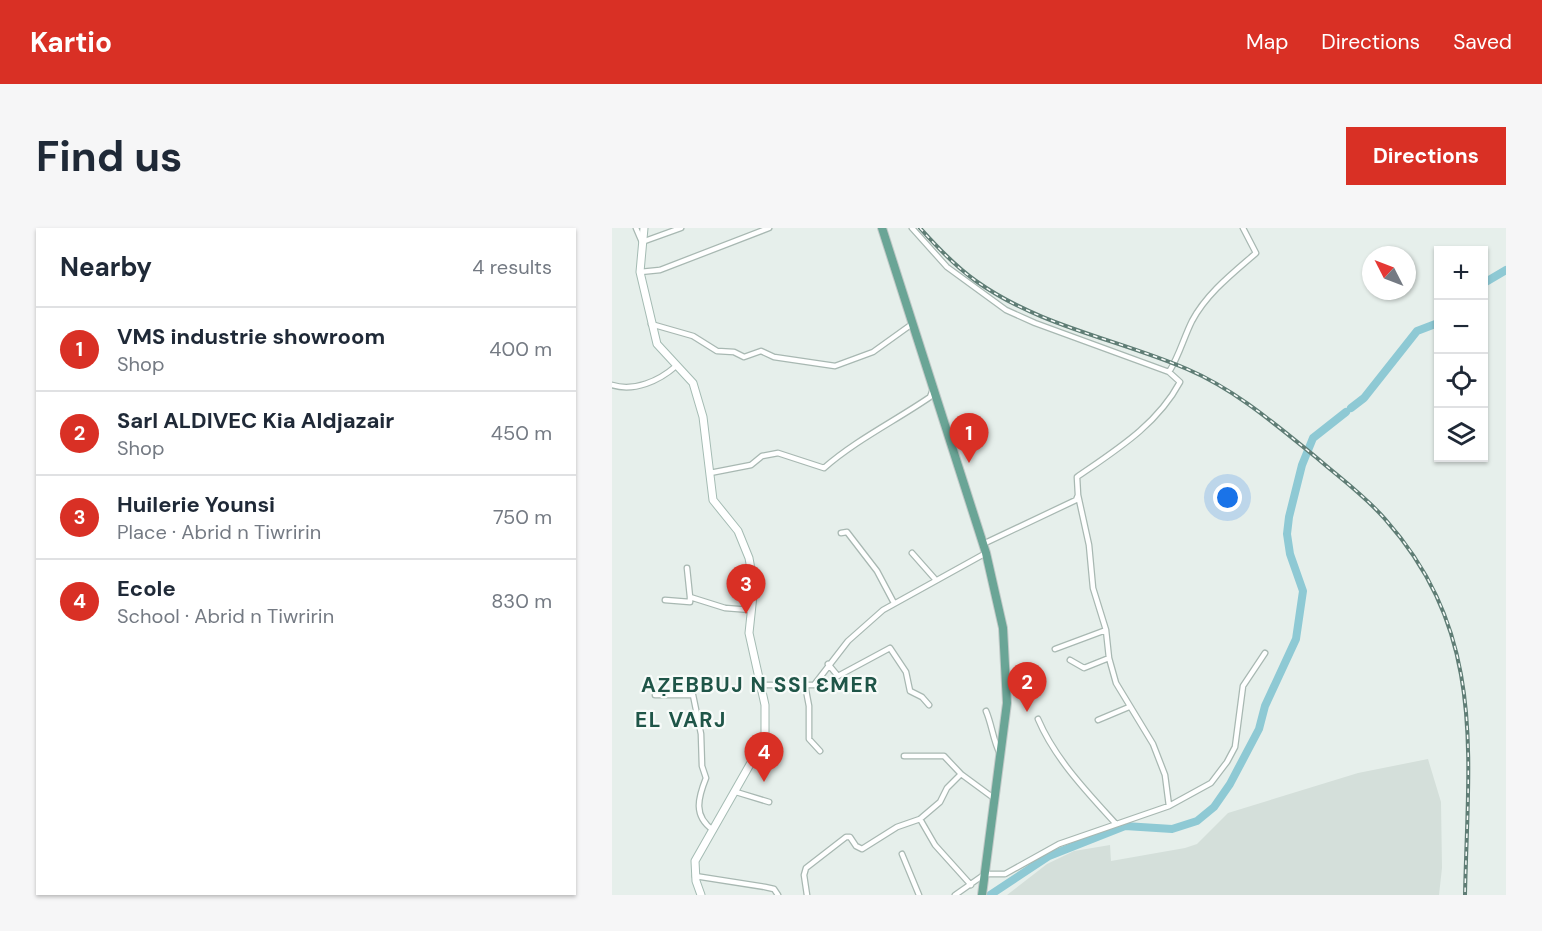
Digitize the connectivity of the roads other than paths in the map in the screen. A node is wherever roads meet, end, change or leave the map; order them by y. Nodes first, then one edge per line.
1 (636, 228) edge
2 (644, 228) edge
3 (681, 228) edge
4 (769, 228) edge
5 (882, 228) edge
6 (912, 228) edge
7 (1243, 228) edge
8 (642, 242) junction
9 (640, 272) junction
10 (914, 322) junction
11 (651, 324) junction
12 (676, 366) junction
13 (1170, 372) junction
14 (612, 385) edge
15 (933, 387) junction
16 (710, 473) junction
17 (1078, 495) junction
18 (841, 533) dead end
19 (982, 544) junction
20 (912, 553) dead end
21 (986, 553) junction
22 (687, 568) dead end
23 (935, 579) junction
24 (690, 597) junction
25 (665, 600) dead end
26 (894, 603) junction
27 (751, 610) junction
28 (1106, 630) junction
29 (1055, 649) dead end
30 (1265, 653) dead end
31 (1109, 658) junction
32 (1070, 660) dead end
33 (828, 664) junction
34 (762, 685) junction
35 (805, 685) junction
36 (655, 695) dead end
37 (929, 705) dead end
38 (1129, 707) junction
39 (986, 711) dead end
40 (1038, 719) dead end
41 (1098, 720) dead end
42 (820, 751) dead end
43 (904, 756) dead end
44 (1001, 756) junction
45 (961, 774) junction
46 (736, 792) junction
47 (996, 799) junction
48 (769, 802) dead end
49 (1169, 806) junction
50 (920, 819) junction
51 (1116, 824) junction
52 (713, 830) junction
53 (902, 854) dead end
54 (984, 874) junction
55 (695, 876) junction
56 (971, 885) junction
57 (982, 894) edge
58 (701, 895) edge
59 (778, 895) edge
60 (807, 895) edge
61 (919, 895) edge
62 (954, 895) edge

1 - 8 street
2 - 8 street
3 - 8 street
4 - 9 street
5 - 10 main road
6 - 13 street
7 - 13 street
8 - 9 street
9 - 11 street
10 - 11 street
10 - 15 main road
11 - 12 street
12 - 14 street
12 - 16 street
13 - 17 street
15 - 16 street
15 - 19 main road
16 - 27 street
17 - 19 street
17 - 28 street
18 - 26 street
19 - 21 main road
20 - 23 street
21 - 23 street
21 - 44 main road
22 - 24 street
23 - 26 street
24 - 25 street
24 - 27 street
26 - 33 street
27 - 34 street
28 - 29 street
28 - 31 street
30 - 49 street
31 - 32 street
31 - 38 street
33 - 35 street
33 - 37 street
34 - 35 street
34 - 46 street
35 - 42 street
36 - 52 street
38 - 41 street
38 - 49 street
39 - 44 street
40 - 51 street
43 - 45 street
44 - 47 main road
45 - 47 street
45 - 50 street
46 - 48 street
46 - 52 street
47 - 54 main road
49 - 51 street
50 - 56 street
50 - 60 street
51 - 54 street
52 - 55 street
53 - 61 street
54 - 56 street
54 - 57 main road
55 - 58 street
55 - 59 street
56 - 62 street

